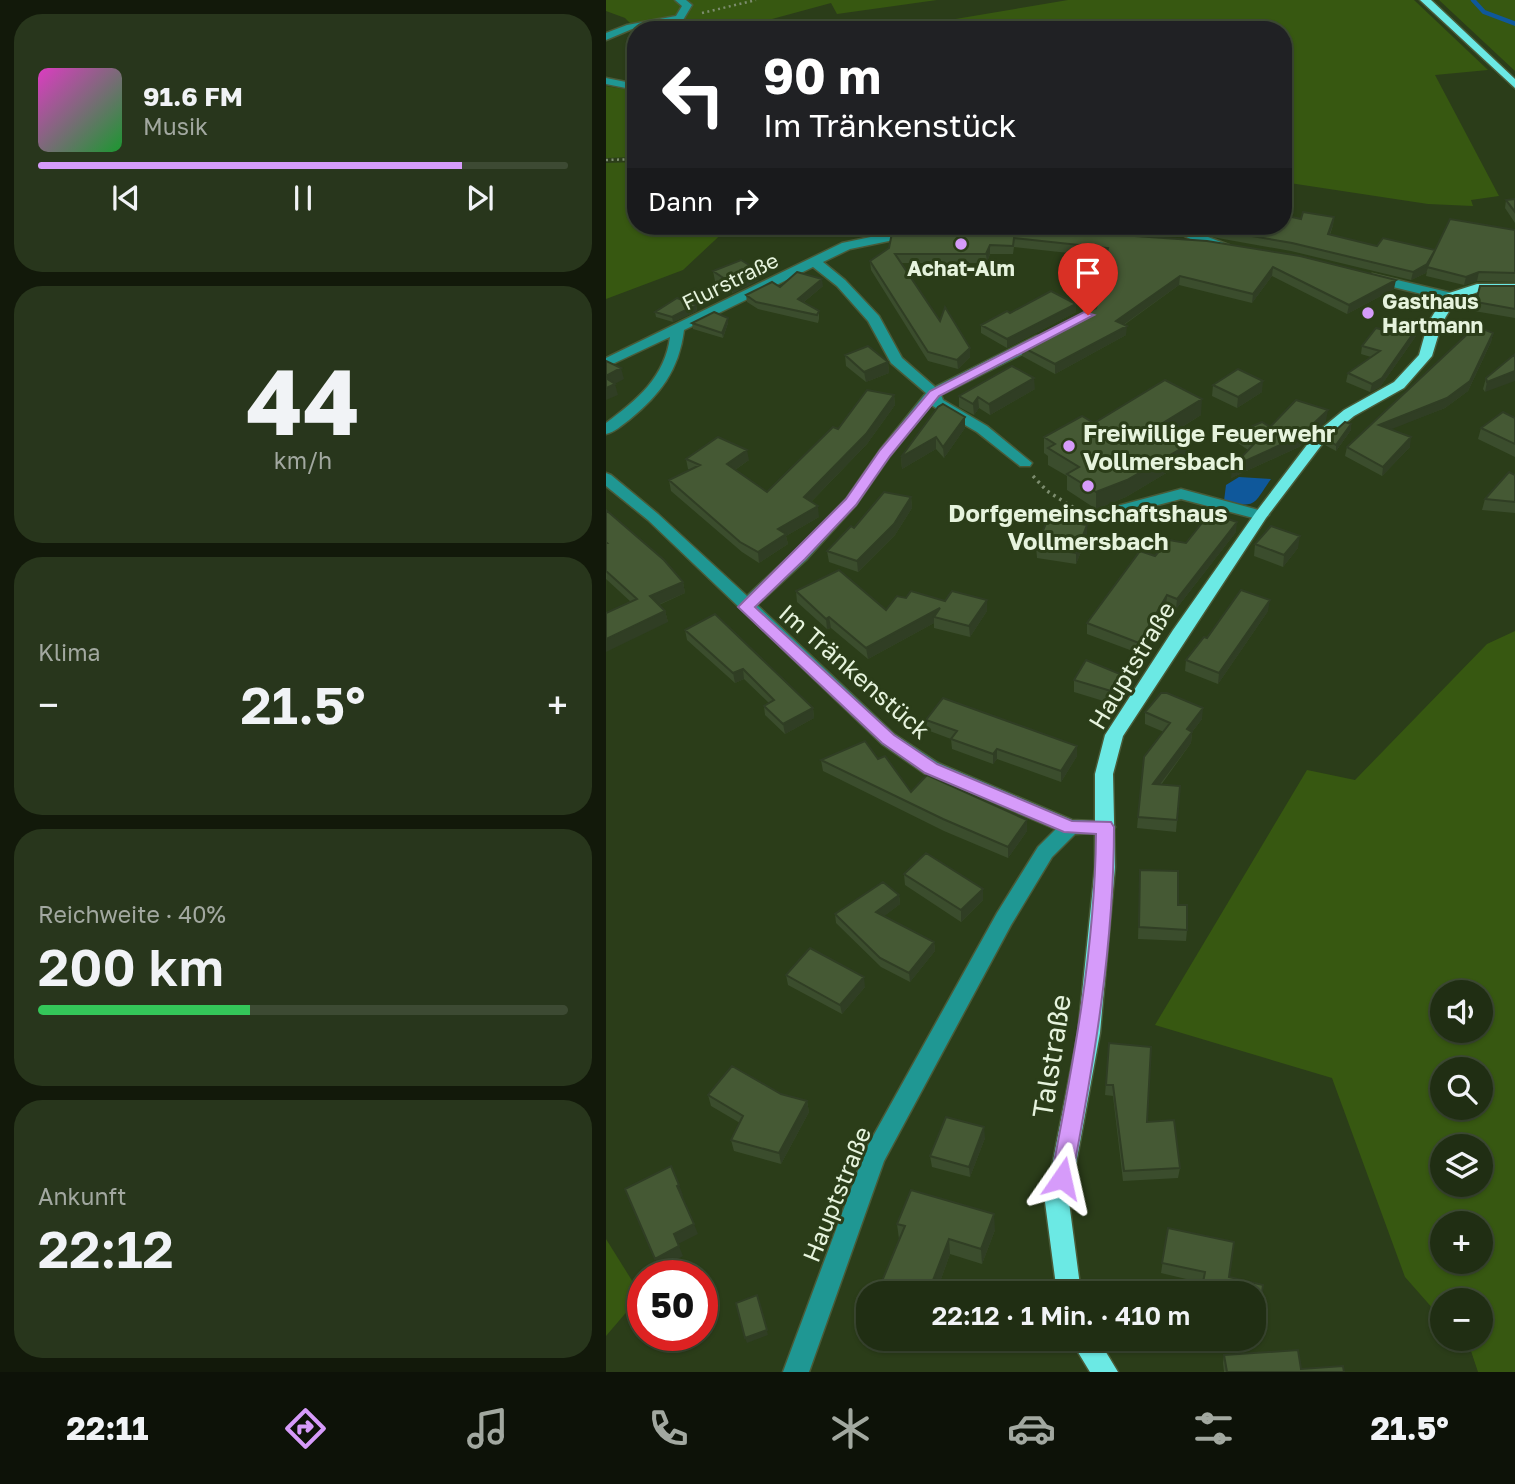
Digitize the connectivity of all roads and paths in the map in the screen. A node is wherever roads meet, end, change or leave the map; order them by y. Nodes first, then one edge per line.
1 (680, 0) edge
2 (756, 0) edge
3 (1425, 0) edge
4 (680, 18) junction
5 (663, 21) edge
6 (627, 28) edge
7 (606, 37) edge
8 (606, 81) edge
9 (627, 85) edge
10 (1515, 86) edge
11 (627, 159) edge
12 (606, 160) edge
13 (893, 235) edge
14 (1191, 235) edge
15 (1169, 240) edge
16 (1208, 243) junction
17 (1243, 249) edge
18 (814, 261) junction
19 (1357, 274) edge
20 (1515, 288) edge
21 (1451, 298) junction
22 (678, 328) junction
23 (1052, 333) edge
24 (606, 363) edge
25 (934, 393) junction
26 (606, 430) edge
27 (1025, 463) joint
28 (606, 478) edge
29 (1261, 515) junction
30 (1096, 516) joint
31 (746, 607) junction
32 (1070, 827) junction
33 (1105, 827) junction
34 (1068, 1281) edge
35 (1091, 1351) edge
36 (796, 1372) edge
37 (1105, 1372) edge

1 - 4 street
2 - 4 path
3 - 10 main road
4 - 5 street
6 - 7 street
8 - 9 street
11 - 12 path
13 - 18 street, Flurstraße
14 - 16 street
15 - 16 street
16 - 17 street
18 - 22 street, Flurstraße
18 - 25 street
19 - 21 street
20 - 21 main road
21 - 29 main road, Hauptstraße
22 - 24 street, Flurstraße
22 - 26 street
23 - 25 street
25 - 27 street
25 - 31 street
27 - 30 path
28 - 31 street, Im Tränkenstück
29 - 30 street
29 - 33 main road, Hauptstraße
31 - 32 street, Im Tränkenstück
32 - 33 street
32 - 36 street, Hauptstraße
33 - 34 main road, Talstraße
35 - 37 main road

